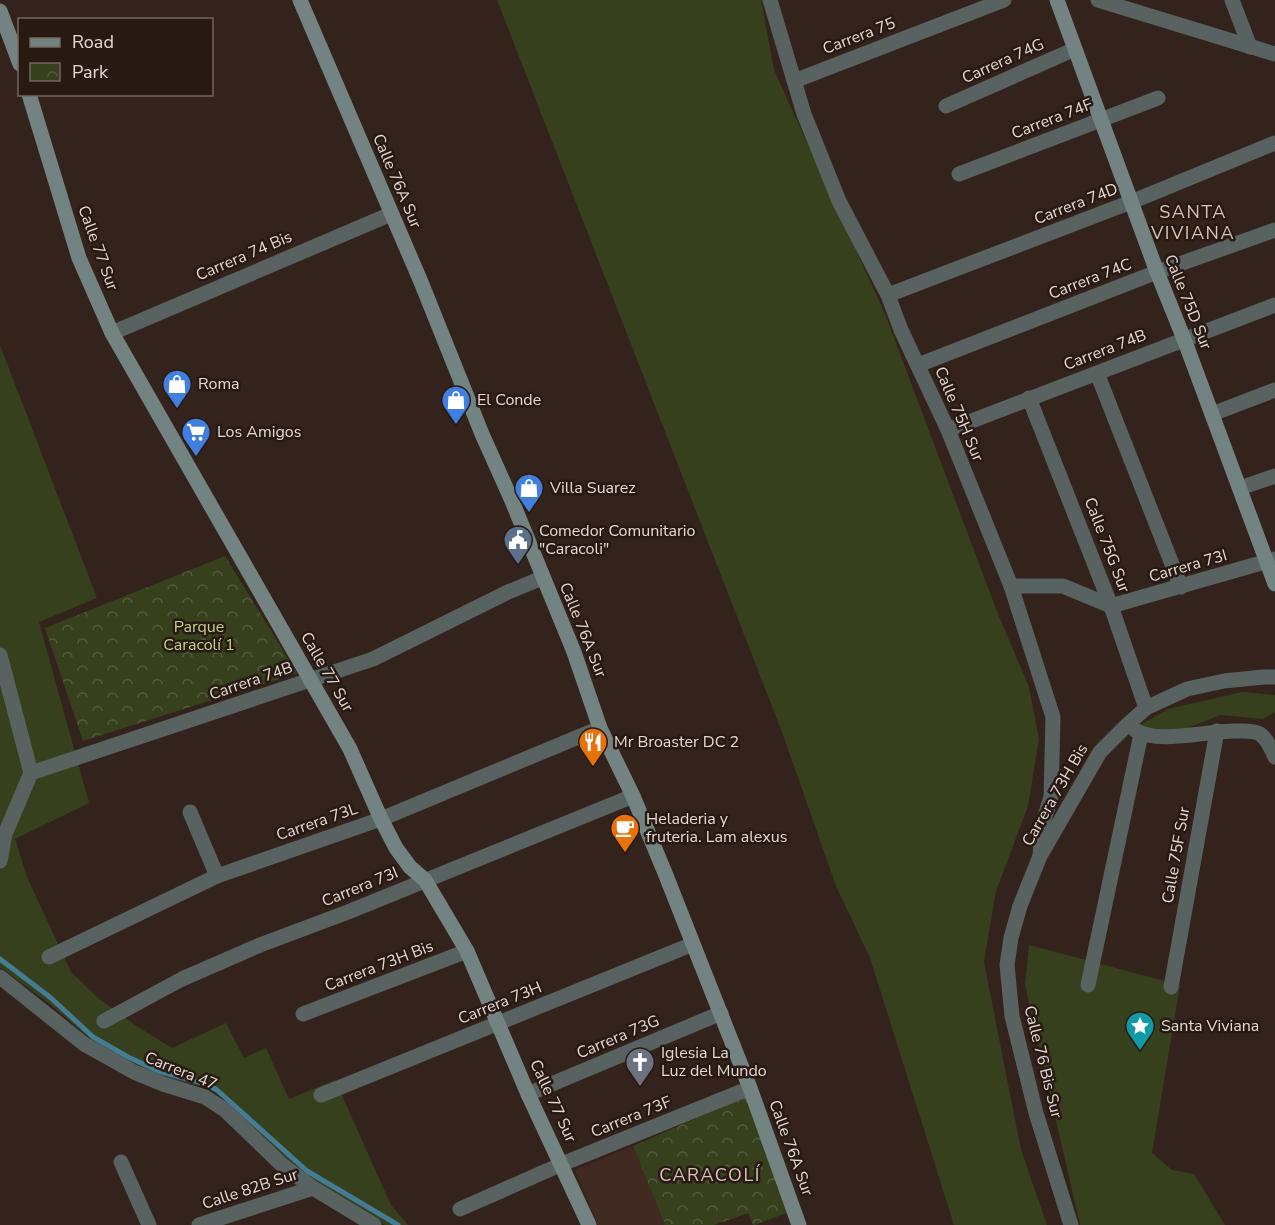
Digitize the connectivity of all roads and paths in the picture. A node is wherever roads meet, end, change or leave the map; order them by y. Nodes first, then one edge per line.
1 (300, 0) edge
2 (771, 0) edge
3 (1004, 0) edge
4 (1057, 0) edge
5 (1098, 0) edge
6 (1232, 0) edge
7 (0, 11) edge
8 (1250, 47) junction
9 (1075, 49) junction
10 (1275, 54) edge
11 (18, 59) edge
12 (794, 81) junction
13 (30, 96) edge
14 (1158, 98) dead end
15 (946, 106) dead end
16 (1101, 119) junction
17 (1275, 143) edge
18 (959, 174) dead end
19 (1131, 202) junction
20 (391, 214) junction
21 (1275, 230) edge
22 (1157, 272) junction
23 (888, 295) junction
24 (1275, 304) edge
25 (112, 333) junction
26 (1184, 339) junction
27 (918, 365) junction
28 (1097, 373) junction
29 (1275, 390) edge
30 (1029, 398) junction
31 (1212, 414) junction
32 (948, 430) junction
33 (1275, 476) edge
34 (1240, 488) junction
35 (1271, 560) edge
36 (542, 578) junction
37 (1275, 584) edge
38 (1011, 586) junction
39 (1181, 587) junction
40 (1111, 606) junction
41 (0, 655) edge
42 (1275, 677) edge
43 (311, 679) junction
44 (1146, 708) junction
45 (1127, 725) junction
46 (600, 728) junction
47 (1217, 731) junction
48 (1141, 734) junction
49 (1275, 757) edge
50 (32, 773) junction
51 (633, 796) junction
52 (190, 812) dead end
53 (381, 819) junction
54 (1040, 856) junction
55 (0, 861) edge
56 (217, 876) junction
57 (425, 880) junction
58 (1020, 906) joint
59 (693, 944) junction
60 (467, 951) junction
61 (49, 957) dead end
62 (0, 977) edge
63 (1088, 985) dead end
64 (1171, 987) dead end
65 (721, 1013) junction
66 (303, 1014) dead end
67 (105, 1021) dead end
68 (498, 1023) junction
69 (750, 1088) junction
70 (528, 1094) junction
71 (321, 1095) dead end
72 (121, 1161) dead end
73 (562, 1164) junction
74 (313, 1188) junction
75 (460, 1209) dead end
76 (149, 1225) edge
77 (199, 1225) edge
78 (374, 1225) edge
79 (589, 1225) edge
80 (799, 1225) edge
81 (1071, 1225) edge

1 - 20 street, Calle 76A Sur
2 - 12 street, Calle 75H Sur
3 - 12 street, Carrera 75
4 - 9 street, Calle 75D Sur
5 - 8 street
6 - 8 street
7 - 11 street
8 - 10 street
9 - 15 street, Carrera 74G
9 - 16 street, Calle 75D Sur
12 - 23 street, Calle 75H Sur
13 - 25 street, Calle 77 Sur
14 - 16 street, Carrera 74F
16 - 18 street, Carrera 74F
16 - 19 street, Calle 75D Sur
17 - 19 street, Carrera 74D
19 - 22 street, Calle 75D Sur
19 - 23 street, Carrera 74D
20 - 25 street, Carrera 74 Bis
20 - 36 street, Calle 76A Sur
21 - 22 street, Carrera 74C
22 - 26 street, Calle 75D Sur
22 - 27 street, Carrera 74C
23 - 27 street, Calle 75H Sur
24 - 26 street, Carrera 74B
25 - 43 street, Calle 77 Sur
26 - 28 street, Carrera 74B
26 - 31 street, Calle 75D Sur
27 - 32 street, Calle 75H Sur
28 - 30 street, Carrera 74B
28 - 39 street
29 - 31 street
30 - 32 street, Carrera 74B
30 - 40 street, Calle 75G Sur
31 - 34 street, Calle 75D Sur
32 - 38 street, Calle 75H Sur
33 - 34 street
34 - 35 street, Calle 75D Sur
35 - 37 street, Calle 75D Sur
35 - 39 street, Carrera 73I
36 - 43 street, Carrera 74B
36 - 46 street, Calle 76A Sur
38 - 40 street
38 - 54 street, Calle 75H Sur
39 - 40 street, Carrera 73I
40 - 44 street, Calle 75G Sur
41 - 50 street
42 - 44 street, Carrera 73H Bis
43 - 50 street, Carrera 74B
43 - 53 street, Calle 77 Sur
44 - 45 street, Carrera 73H Bis
45 - 48 street
45 - 54 street, Carrera 73H Bis
46 - 51 street, Calle 76A Sur
46 - 53 street, Carrera 73L
47 - 48 street
47 - 49 street
47 - 64 street, Calle 75F Sur
48 - 63 street
50 - 55 street
51 - 57 street, Carrera 73I
51 - 59 street, Calle 76A Sur
52 - 56 street
53 - 56 street, Carrera 73L
53 - 57 street, Calle 77 Sur
54 - 58 street, Carrera 73H Bis
56 - 61 street, Carrera 73L
57 - 60 street, Calle 77 Sur
57 - 67 street, Carrera 73I
58 - 81 street, Calle 76 Bis Sur
59 - 65 street, Calle 76A Sur
59 - 68 street, Carrera 73H
60 - 66 street, Carrera 73H Bis
60 - 68 street, Calle 77 Sur
62 - 74 street, Carrera 47
65 - 69 street, Calle 76A Sur
65 - 70 street, Carrera 73G
68 - 70 street, Calle 77 Sur
68 - 71 street, Carrera 73H
69 - 73 street, Carrera 73F
69 - 80 street, Calle 76A Sur
70 - 73 street, Calle 77 Sur
72 - 76 street
73 - 75 street, Carrera 73F
73 - 79 street, Calle 77 Sur
74 - 77 street, Calle 82B Sur
74 - 78 street, Carrera 47

